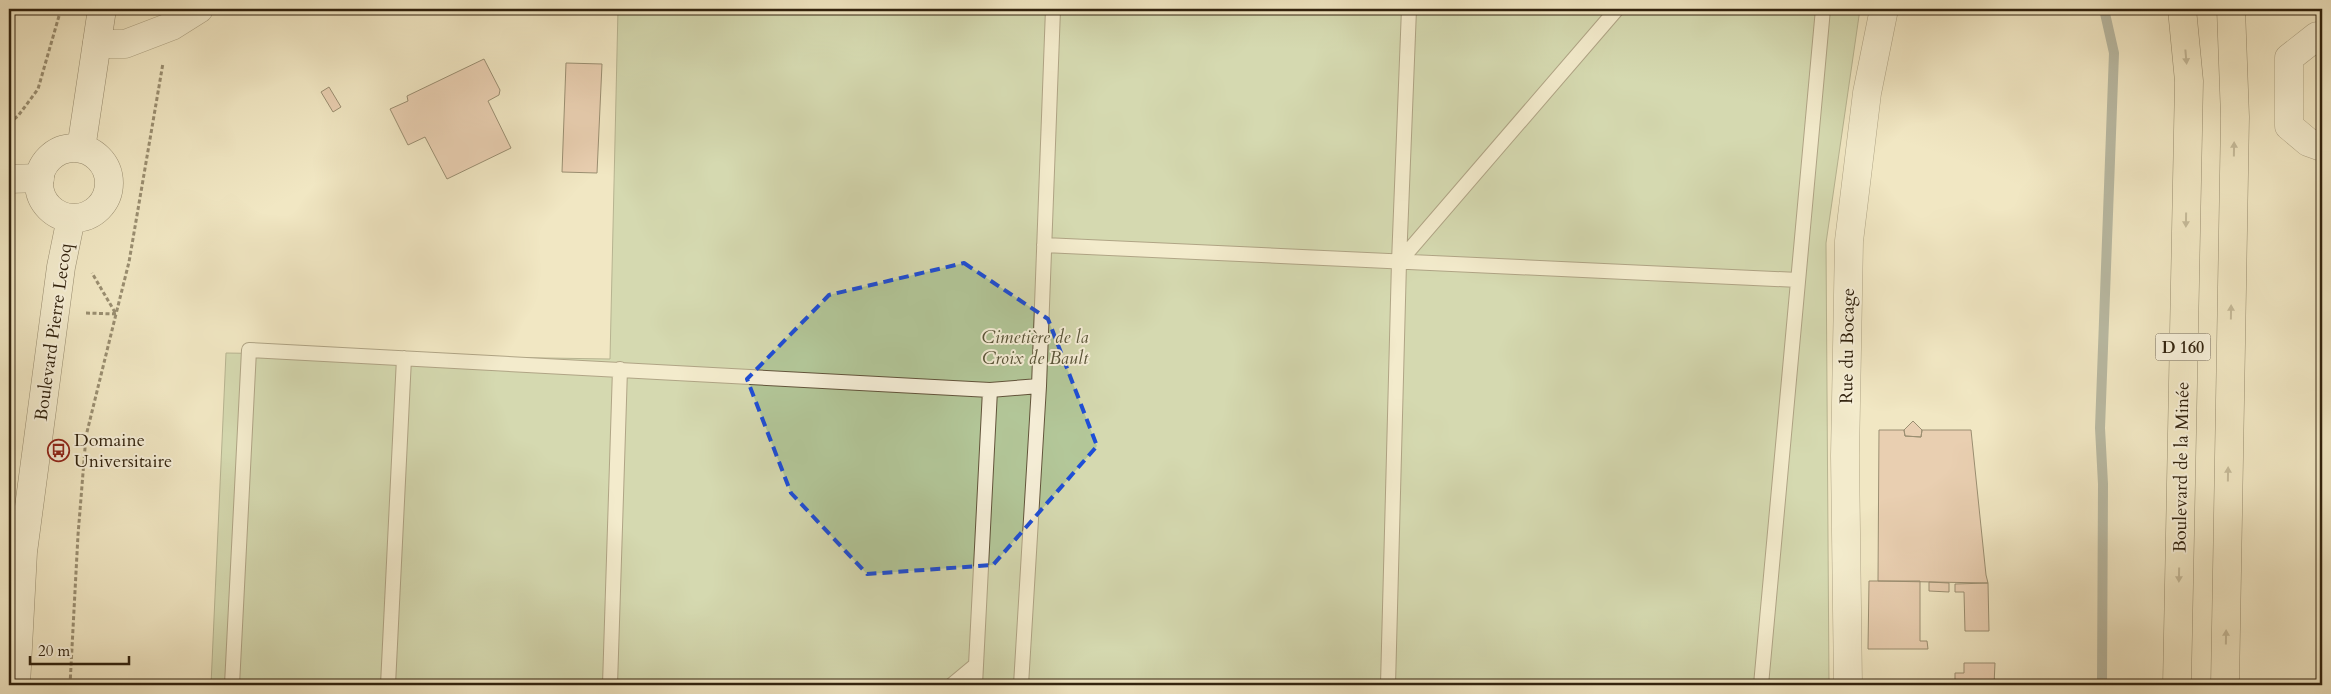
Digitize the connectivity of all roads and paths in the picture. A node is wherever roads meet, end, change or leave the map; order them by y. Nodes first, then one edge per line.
1 (61, 9) edge
2 (102, 9) edge
3 (199, 9) edge
4 (1053, 9) edge
5 (1409, 9) edge
6 (1617, 9) edge
7 (1823, 9) edge
8 (1884, 9) edge
9 (2182, 9) edge
10 (2231, 9) edge
11 (172, 26) junction
12 (2322, 36) edge
13 (97, 44) junction
14 (9, 123) edge
15 (2322, 147) edge
16 (81, 149) junction
17 (40, 178) junction
18 (9, 179) edge
19 (70, 218) junction
20 (1044, 245) junction
21 (1399, 262) junction
22 (62, 267) junction
23 (1798, 280) junction
24 (56, 312) junction
25 (116, 314) junction
26 (404, 358) junction
27 (620, 369) junction
28 (1039, 386) junction
29 (990, 390) junction
30 (976, 665) junction
31 (16, 685) edge
32 (70, 685) edge
33 (232, 685) edge
34 (388, 685) edge
35 (610, 685) edge
36 (952, 685) edge
37 (975, 685) edge
38 (1021, 685) edge
39 (1388, 685) edge
40 (1761, 685) edge
41 (1848, 685) edge
42 (2177, 685) edge
43 (2225, 685) edge

1 - 14 path
2 - 13 street
3 - 11 street
4 - 20 lane
5 - 21 lane
6 - 21 lane
7 - 23 lane
8 - 41 street, Rue du Bocage
9 -> 42 main road, Boulevard de la Minée / D 160
43 -> 10 main road, D 160
11 - 13 street
11 - 25 path
12 - 15 street
13 - 16 street
16 - 17 street
16 - 19 street, Boulevard Pierre Lecoq
17 - 18 street
17 - 19 street, Boulevard Pierre Lecoq
19 - 22 street, Boulevard Pierre Lecoq
20 - 21 lane
20 - 28 lane
21 - 23 lane
21 - 39 lane
22 - 24 street, Boulevard Pierre Lecoq
22 - 25 path
23 - 40 lane
24 - 25 path
24 - 31 street, Boulevard Pierre Lecoq
25 - 32 path
26 - 27 lane
26 - 33 lane
26 - 34 lane
27 - 29 lane
27 - 35 lane
28 - 29 lane
28 - 38 lane
29 - 30 lane
30 - 36 lane
30 - 37 lane

